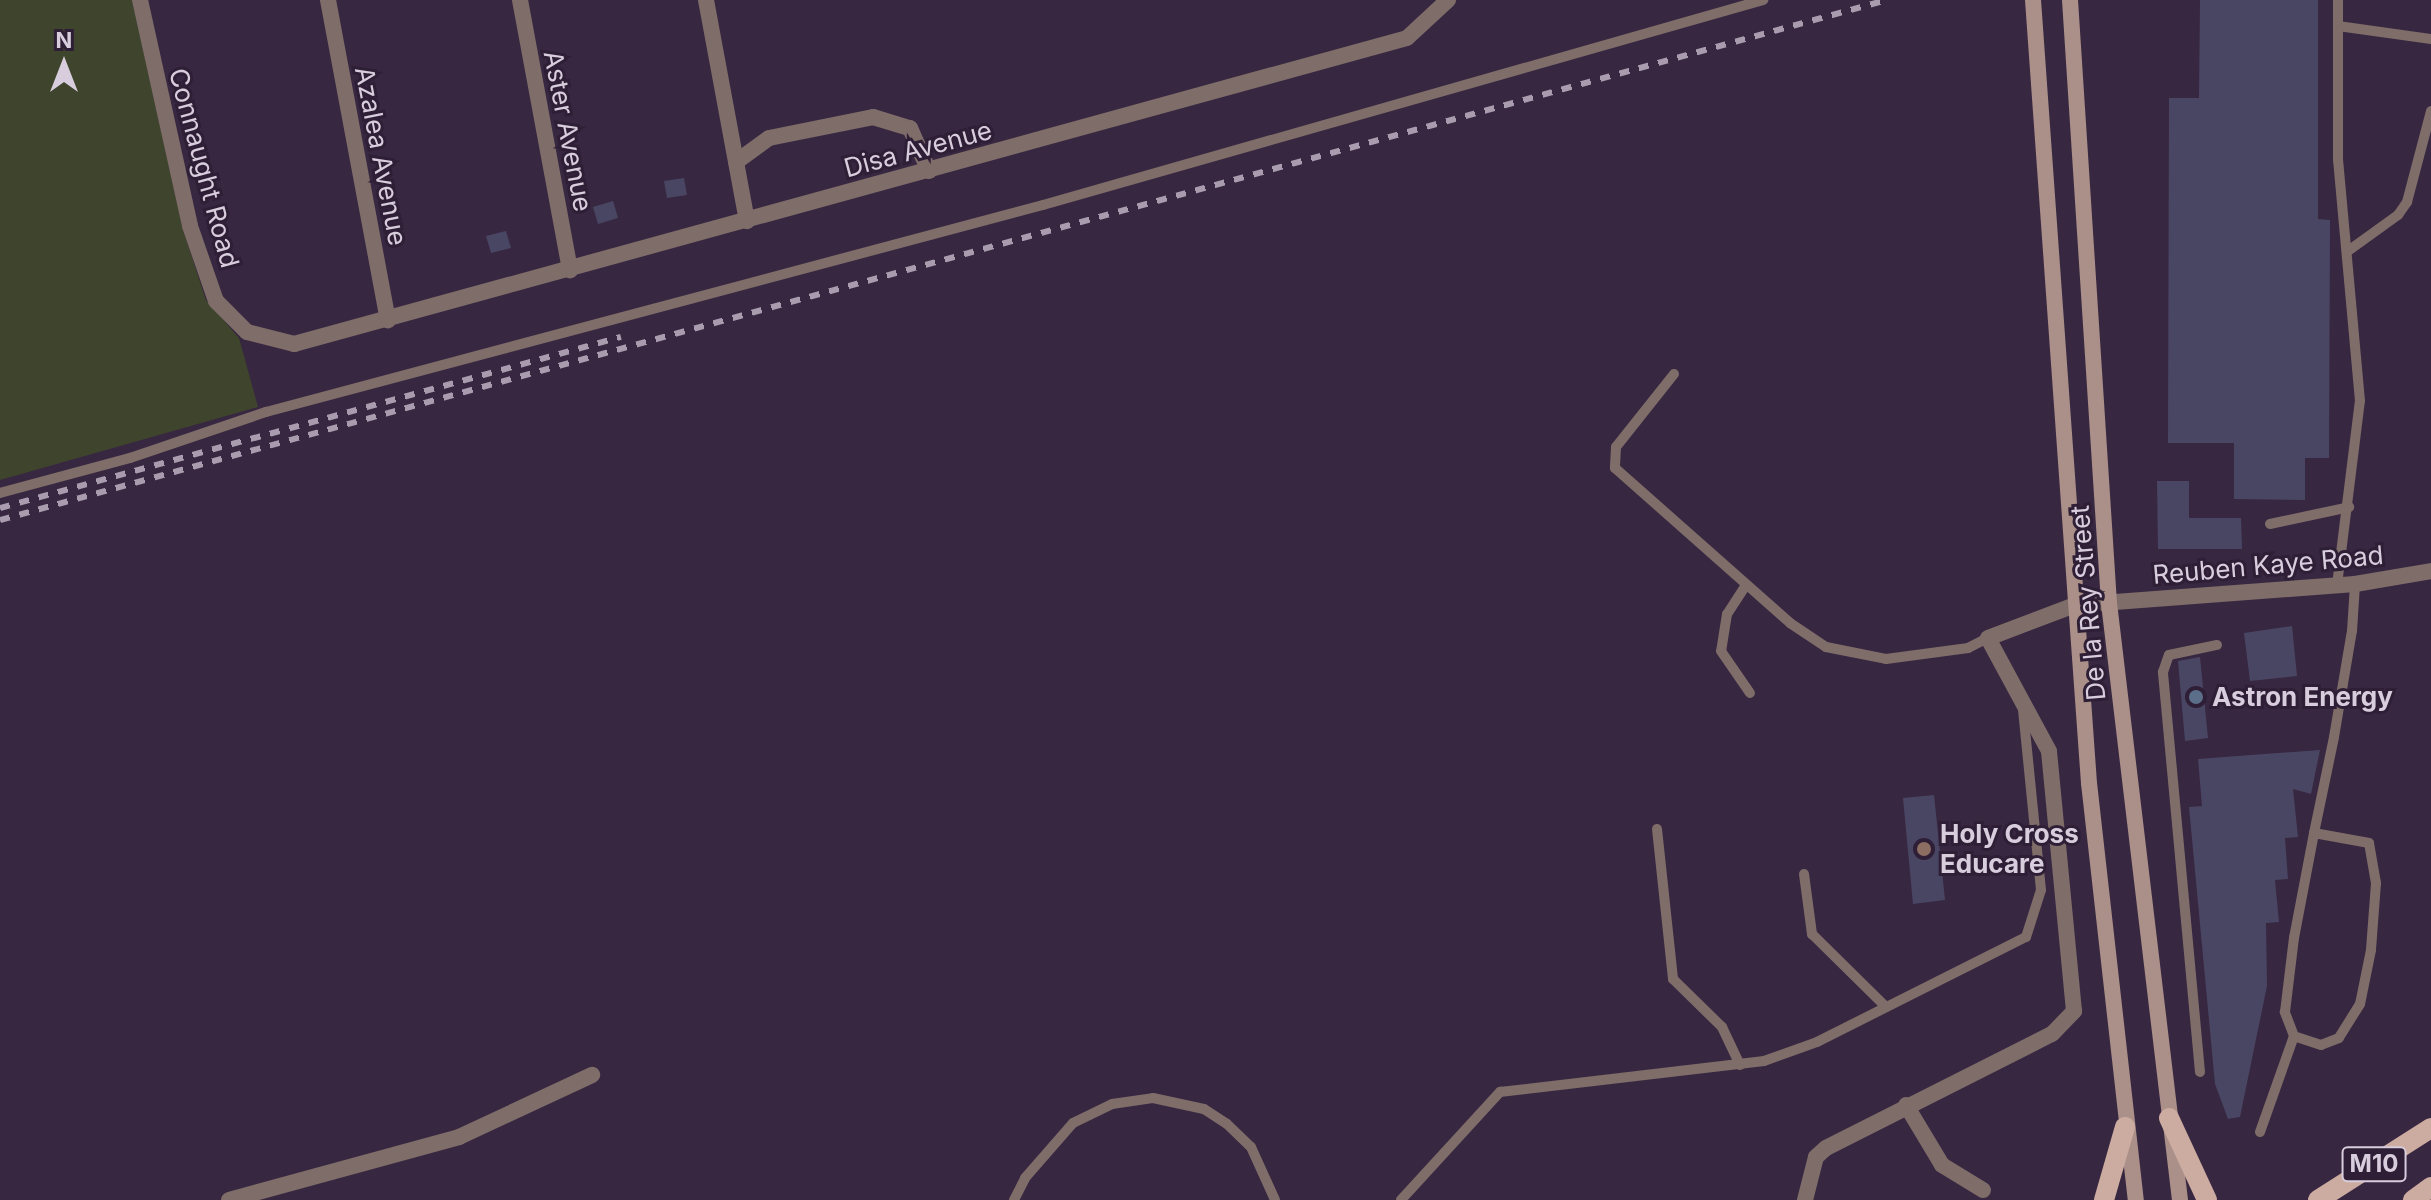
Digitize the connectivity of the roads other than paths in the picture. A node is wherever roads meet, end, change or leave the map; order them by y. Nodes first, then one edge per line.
1 (140, 0) edge
2 (328, 0) edge
3 (520, 0) edge
4 (706, 0) edge
5 (1448, 0) edge
6 (1763, 0) edge
7 (2033, 0) edge
8 (2070, 0) edge
9 (2338, 0) edge
10 (2338, 26) junction
11 (2431, 39) edge
12 (2431, 111) edge
13 (736, 162) junction
14 (929, 171) junction
15 (747, 221) junction
16 (2348, 251) junction
17 (570, 270) junction
18 (388, 320) junction
19 (1674, 374) dead end
20 (0, 493) edge
21 (2349, 507) junction
22 (2270, 524) dead end
23 (2431, 571) edge
24 (2355, 584) junction
25 (1746, 585) junction
26 (2337, 585) junction
27 (2109, 603) junction
28 (2075, 605) junction
29 (1988, 638) junction
30 (2217, 645) dead end
31 (1750, 693) dead end
32 (2023, 708) junction
33 (1657, 829) dead end
34 (2314, 833) junction
35 (1804, 874) dead end
36 (1886, 1007) junction
37 (2294, 1036) junction
38 (1740, 1065) junction
39 (2200, 1072) dead end
40 (592, 1075) dead end
41 (1906, 1105) junction
42 (2169, 1118) junction
43 (2125, 1127) junction
44 (2431, 1128) edge
45 (2260, 1132) dead end
46 (2431, 1187) edge
47 (1983, 1190) dead end
48 (2324, 1197) edge
49 (229, 1200) edge
50 (1014, 1200) edge
51 (1275, 1200) edge
52 (1401, 1200) edge
53 (1805, 1200) edge
54 (2104, 1200) edge
55 (2136, 1200) edge
56 (2180, 1200) edge
57 (2207, 1200) edge
58 (2297, 1200) edge
59 (2413, 1200) edge

1 - 18 street, Connaught Road
2 - 18 street, Azalea Avenue
3 - 17 street, Aster Avenue
4 - 13 street
5 - 14 street, Disa Avenue
6 - 20 lane
7 - 28 main road, De la Rey Street
8 - 27 main road, De la Rey Street
9 - 10 lane
10 - 11 lane
10 - 16 lane
12 - 16 lane
13 - 14 street
13 - 15 street
14 - 15 street, Disa Avenue
15 - 17 street, Disa Avenue
16 - 21 lane
17 - 18 street, Disa Avenue
19 - 25 lane
21 - 22 lane
21 - 26 lane
23 - 24 street, Reuben Kaye Road
24 - 26 street, Reuben Kaye Road
24 - 34 lane
25 - 29 lane
25 - 31 lane
26 - 27 street, Reuben Kaye Road
27 - 28 street, Reuben Kaye Road
27 - 42 main road, De la Rey Street
28 - 29 street, Reuben Kaye Road
28 - 43 main road, De la Rey Street
29 - 32 street
30 - 39 lane
32 - 36 lane
32 - 41 street
33 - 38 lane
34 - 37 lane
34 - 37 lane
35 - 36 lane
36 - 38 lane
37 - 45 lane
38 - 52 lane
40 - 49 street
41 - 47 street
41 - 53 street
42 - 56 main road, De la Rey Street
42 - 57 main road
43 - 54 main road
43 - 55 main road, De la Rey Street
44 - 48 main road, M10
46 - 59 main road, M10
48 - 58 main road
50 - 51 lane

